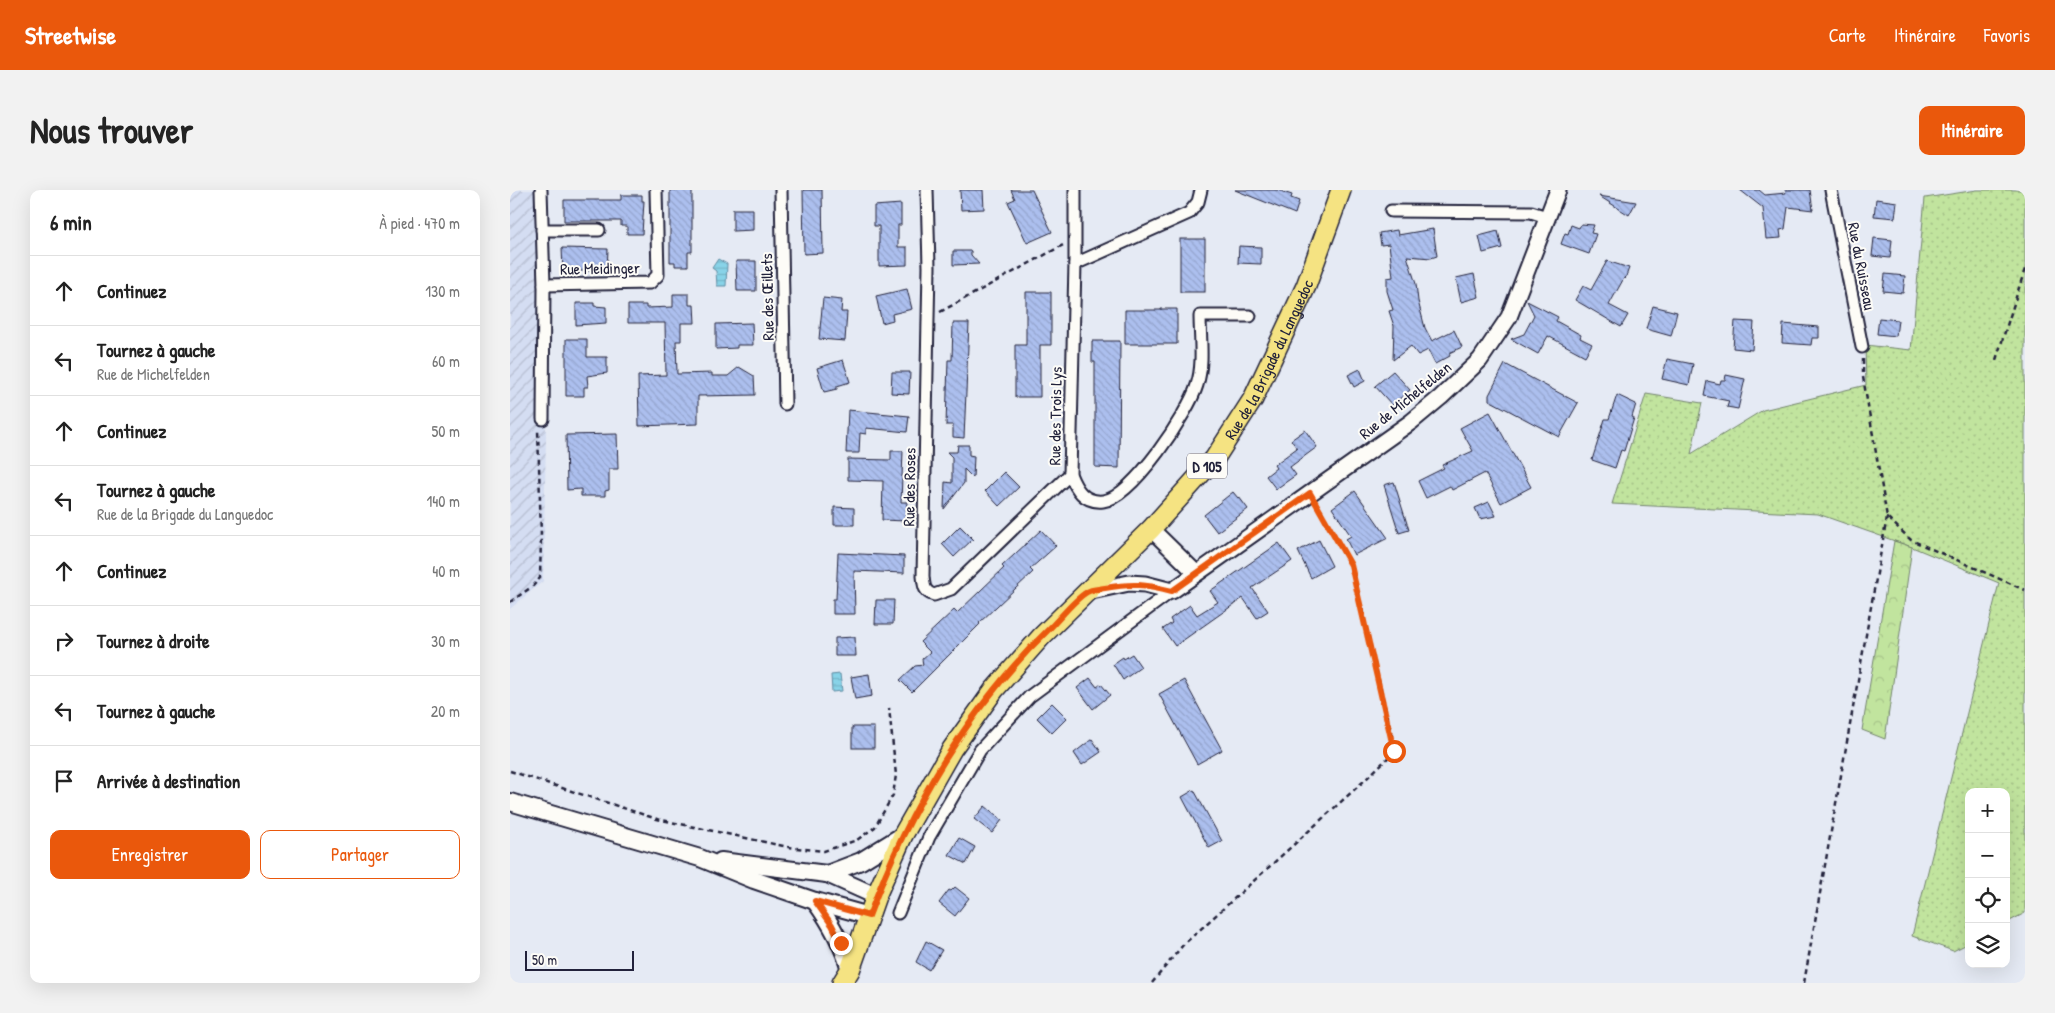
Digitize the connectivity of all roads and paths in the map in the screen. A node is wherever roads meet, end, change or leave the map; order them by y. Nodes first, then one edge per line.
1 (541, 190) edge
2 (656, 190) edge
3 (781, 190) edge
4 (927, 190) edge
5 (1075, 190) edge
6 (1200, 190) edge
7 (1341, 190) edge
8 (1558, 190) edge
9 (1831, 190) edge
10 (1391, 211) dead end
11 (1547, 217) junction
12 (542, 230) junction
13 (599, 230) dead end
14 (1075, 238) junction
15 (1076, 264) junction
16 (2025, 269) edge
17 (544, 285) junction
18 (1250, 316) dead end
19 (928, 318) junction
20 (1862, 347) joint
21 (1996, 360) dead end
22 (785, 404) dead end
23 (543, 419) joint
24 (1070, 474) junction
25 (1310, 493) junction
26 (1886, 517) junction
27 (1151, 529) junction
28 (1196, 573) junction
29 (2025, 590) edge
30 (1172, 591) junction
31 (1087, 592) junction
32 (510, 602) edge
33 (889, 708) dead end
34 (510, 771) edge
35 (510, 802) edge
36 (903, 835) junction
37 (700, 858) junction
38 (827, 874) junction
39 (876, 896) junction
40 (815, 901) junction
41 (898, 913) dead end
42 (869, 916) junction
43 (847, 979) edge
44 (1152, 983) edge
45 (1804, 983) edge

1 - 12 street
2 - 17 street, Rue Meidinger
3 - 22 street, Rue des Œillets
4 - 19 street, Rue des Roses
5 - 14 street, Rue des Trois Lys
6 - 15 street
7 - 27 main road, Rue de la Brigade du Languedoc / D 105
8 - 11 street, Rue de Michelfelden
9 - 20 street, Rue du Ruisseau
10 - 11 street
11 - 25 street, Rue de Michelfelden
12 - 13 street
12 - 17 street
14 - 15 street, Rue des Trois Lys
14 - 19 path
15 - 24 street, Rue des Trois Lys
16 - 21 path
17 - 23 street
18 - 24 street, Rue des Trois Lys
19 - 24 street, Rue des Roses
20 - 26 path
23 - 32 path
25 - 28 street, Rue de Michelfelden
25 - 44 path
26 - 29 path
26 - 45 path
27 - 28 street
27 - 31 main road, Rue de la Brigade du Languedoc / D 105
28 - 30 street, Rue de Michelfelden
30 - 31 street
30 - 41 street
31 - 36 main road, Rue de la Brigade du Languedoc / D 105
33 - 34 path
35 - 37 main road
36 - 38 main road
36 - 39 main road, D 105
37 - 38 main road
37 - 40 main road
38 - 39 main road
39 - 42 main road, D 105
40 - 42 main road
40 - 43 main road
42 - 43 main road, D 105

